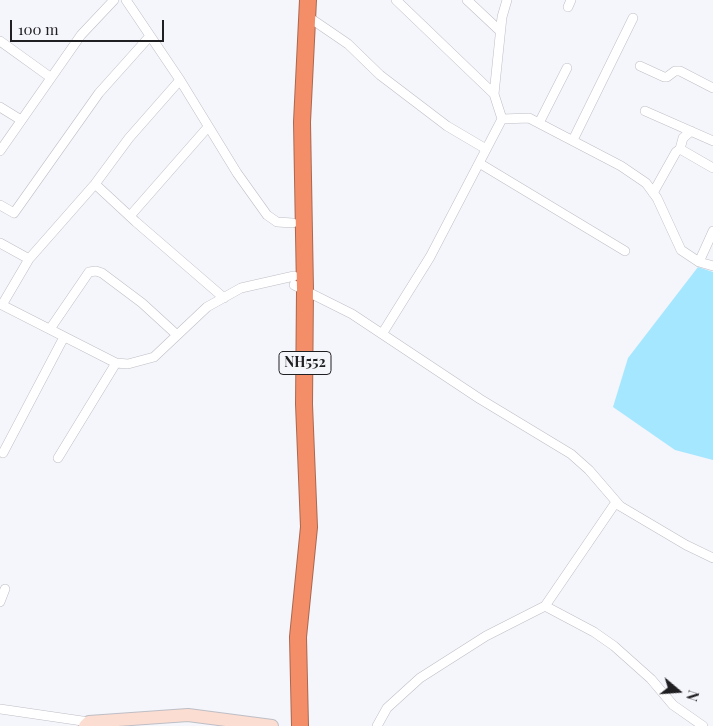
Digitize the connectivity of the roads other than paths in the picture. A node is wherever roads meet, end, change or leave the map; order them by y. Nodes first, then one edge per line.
1 (114, 0) edge
2 (126, 0) edge
3 (298, 0) edge
4 (396, 0) edge
5 (467, 0) edge
6 (507, 0) edge
7 (307, 8) edge
8 (634, 18) dead end
9 (500, 31) junction
10 (150, 36) junction
11 (0, 41) edge
12 (640, 66) dead end
13 (567, 68) dead end
14 (50, 77) junction
15 (180, 80) junction
16 (713, 88) edge
17 (494, 94) junction
18 (0, 107) edge
19 (645, 110) dead end
20 (502, 119) junction
21 (21, 120) junction
22 (540, 123) junction
23 (208, 127) junction
24 (691, 131) junction
25 (573, 140) junction
26 (713, 141) edge
27 (486, 149) junction
28 (680, 149) junction
29 (0, 151) edge
30 (479, 164) junction
31 (713, 168) edge
32 (95, 184) junction
33 (653, 193) junction
34 (0, 205) edge
35 (130, 216) junction
36 (293, 223) junction
37 (713, 231) edge
38 (0, 243) edge
39 (625, 251) dead end
40 (29, 258) junction
41 (699, 262) junction
42 (713, 266) edge
43 (298, 284) junction
44 (224, 298) junction
45 (1, 304) edge
46 (50, 329) junction
47 (382, 334) junction
48 (177, 335) junction
49 (64, 337) junction
50 (116, 363) junction
51 (2, 454) dead end
52 (58, 458) dead end
53 (616, 502) junction
54 (713, 558) edge
55 (5, 589) dead end
56 (0, 602) edge
57 (544, 606) junction
58 (0, 709) edge
59 (87, 724) edge
60 (272, 726) edge
61 (290, 726) edge
62 (300, 726) edge
63 (376, 726) edge
64 (703, 726) edge

1 - 14 street
2 - 10 street
3 - 36 highway, NH552
4 - 17 street
5 - 9 street
6 - 9 street
7 - 27 street
7 - 43 highway, NH552
8 - 25 street
9 - 17 street
10 - 15 street
10 - 34 street
11 - 14 street
12 - 16 street
13 - 22 street
14 - 21 street
15 - 23 street
15 - 32 street
17 - 20 street
18 - 21 street
19 - 24 street
20 - 22 street
20 - 27 street
21 - 29 street
22 - 25 street
23 - 35 street
23 - 36 street
24 - 26 street
24 - 28 street
25 - 33 street
27 - 30 street
28 - 31 street
28 - 33 street
30 - 39 street
30 - 47 street
32 - 35 street
32 - 40 street
33 - 41 street
35 - 44 street
36 - 43 highway, NH552
37 - 41 street
38 - 40 street
40 - 45 street
41 - 42 street
43 - 44 street
43 - 47 street
43 - 61 highway, NH552
43 - 62 highway, NH552
44 - 48 street
45 - 46 street
46 - 48 street
46 - 49 street
47 - 53 street
48 - 50 street
49 - 50 street
49 - 51 street
50 - 52 street
53 - 54 street
53 - 57 street
55 - 56 street
57 - 63 street
57 - 64 street
58 - 59 street
59 - 60 street

